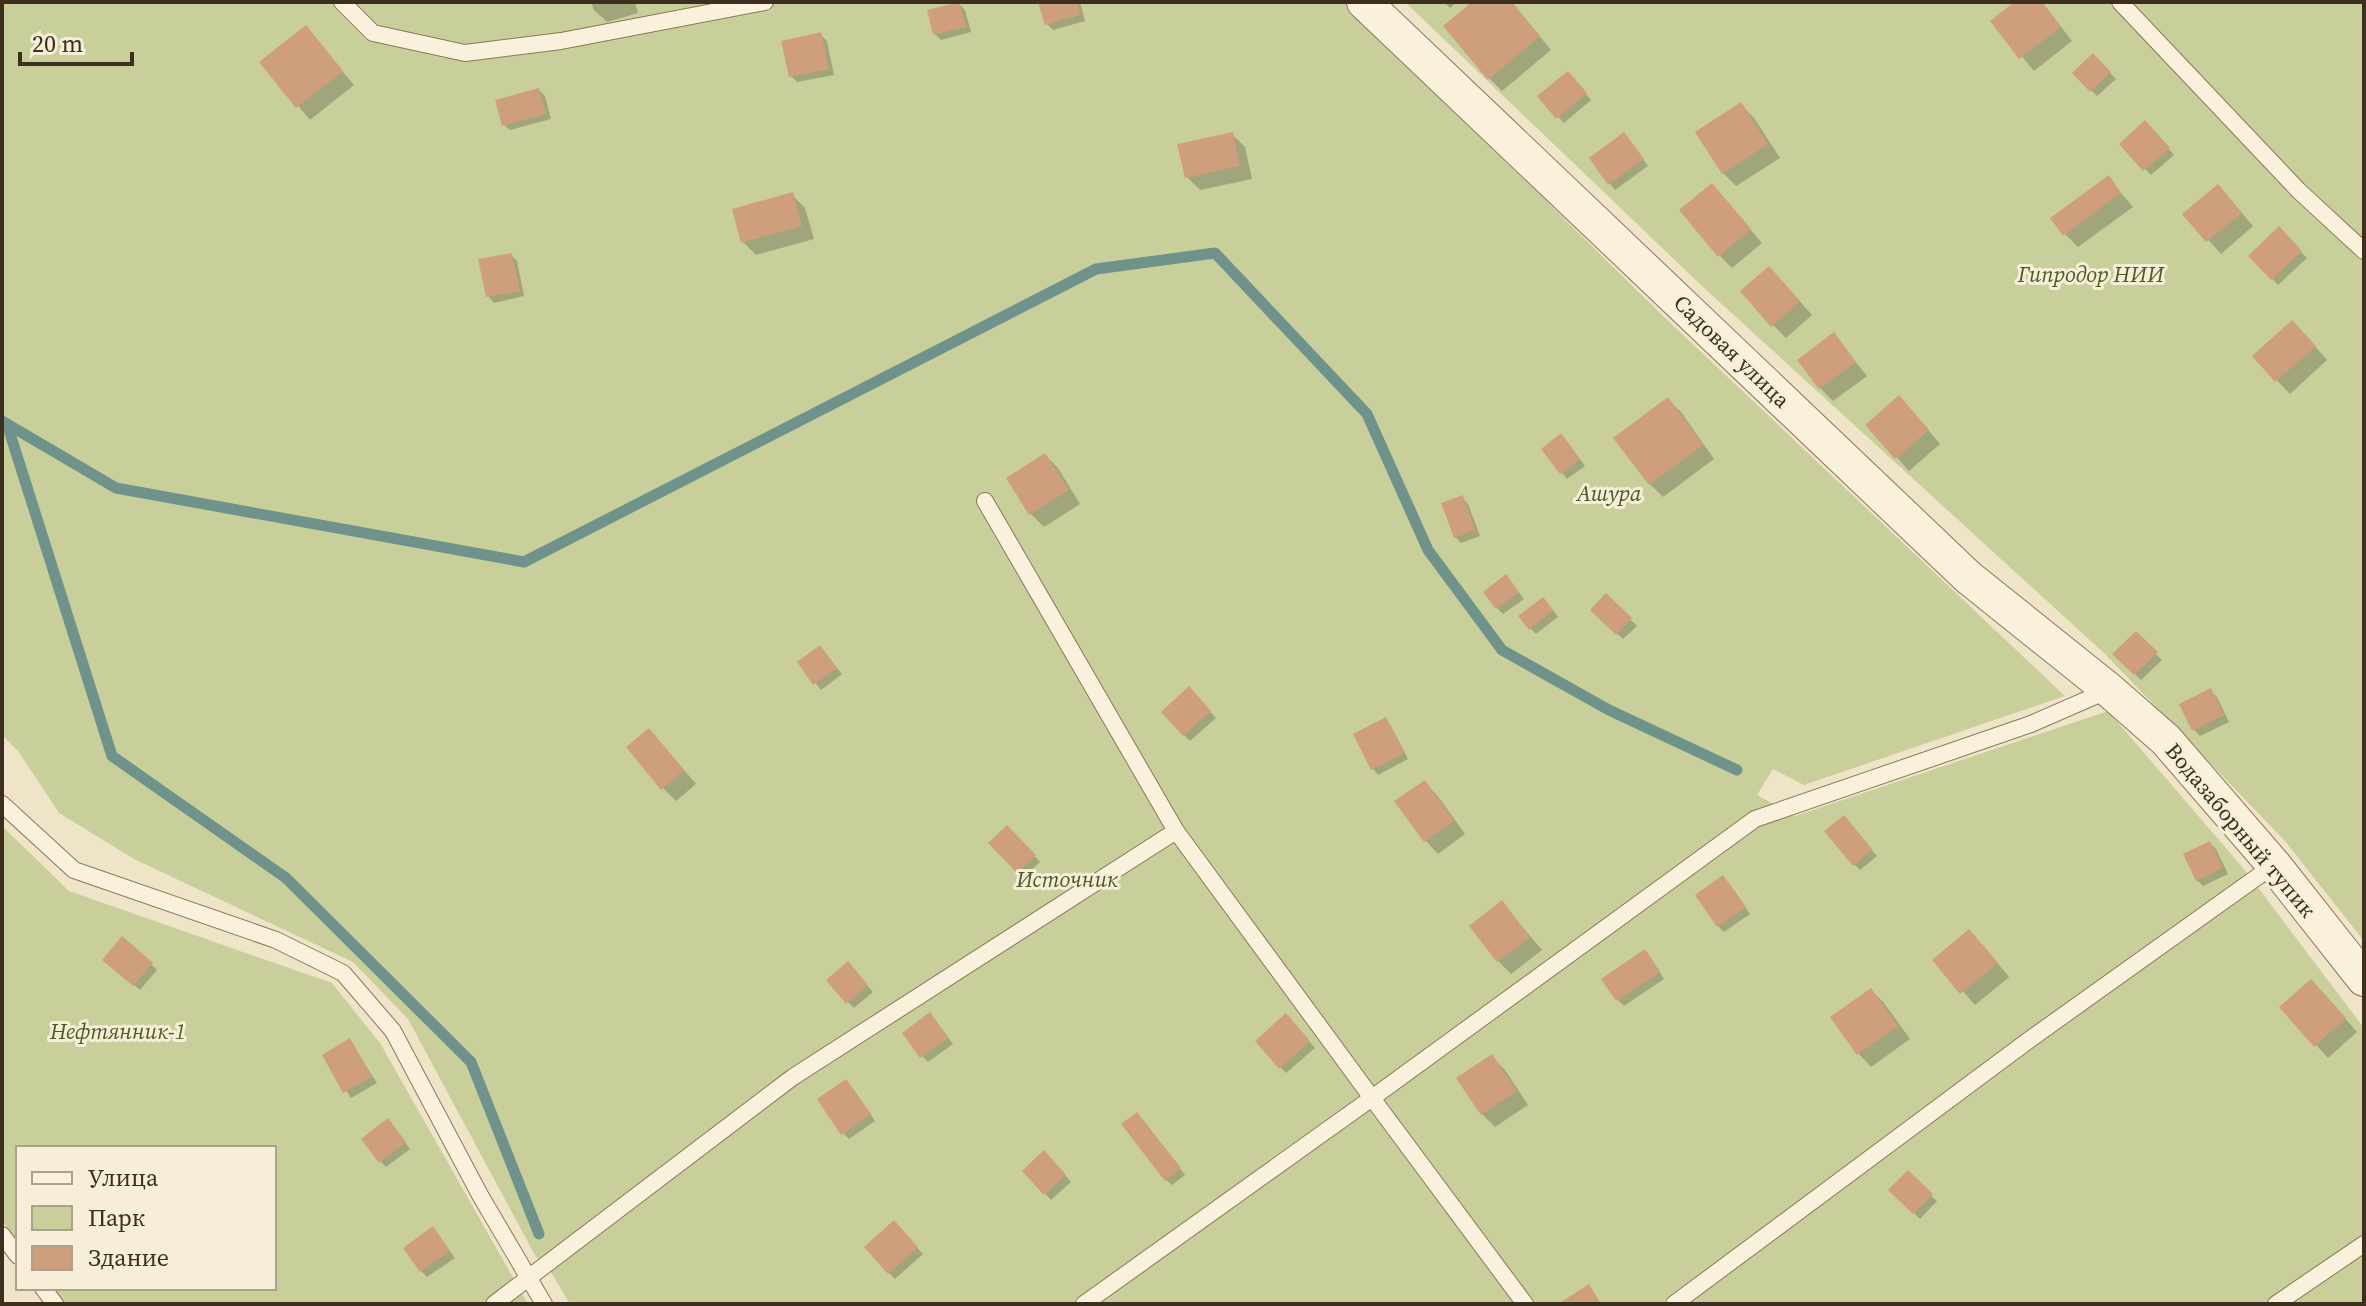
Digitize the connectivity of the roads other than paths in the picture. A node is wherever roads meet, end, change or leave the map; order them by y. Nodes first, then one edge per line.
1 (342, 2) edge
2 (765, 2) edge
3 (1364, 2) edge
4 (2120, 2) edge
5 (2364, 251) edge
6 (985, 501) dead end
7 (2109, 690) junction
8 (2, 804) edge
9 (1176, 831) junction
10 (2274, 865) junction
11 (2364, 979) edge
12 (1372, 1098) junction
13 (2, 1235) edge
14 (2364, 1244) edge
15 (16, 1253) edge
16 (529, 1278) junction
17 (494, 1304) edge
18 (544, 1304) edge
19 (1084, 1304) edge
20 (1525, 1304) edge
21 (1674, 1304) edge
22 (2276, 1304) edge

1 - 2 lane
3 - 7 street, Садовая улица
4 - 5 lane
6 - 9 lane
7 - 10 street, Водазаборный тупик
7 - 12 lane
8 - 16 lane
9 - 12 lane
9 - 16 lane
10 - 11 street, Водазаборный тупик
10 - 21 lane
12 - 19 lane
12 - 20 lane
13 - 15 lane
14 - 22 lane
16 - 17 lane
16 - 18 lane

